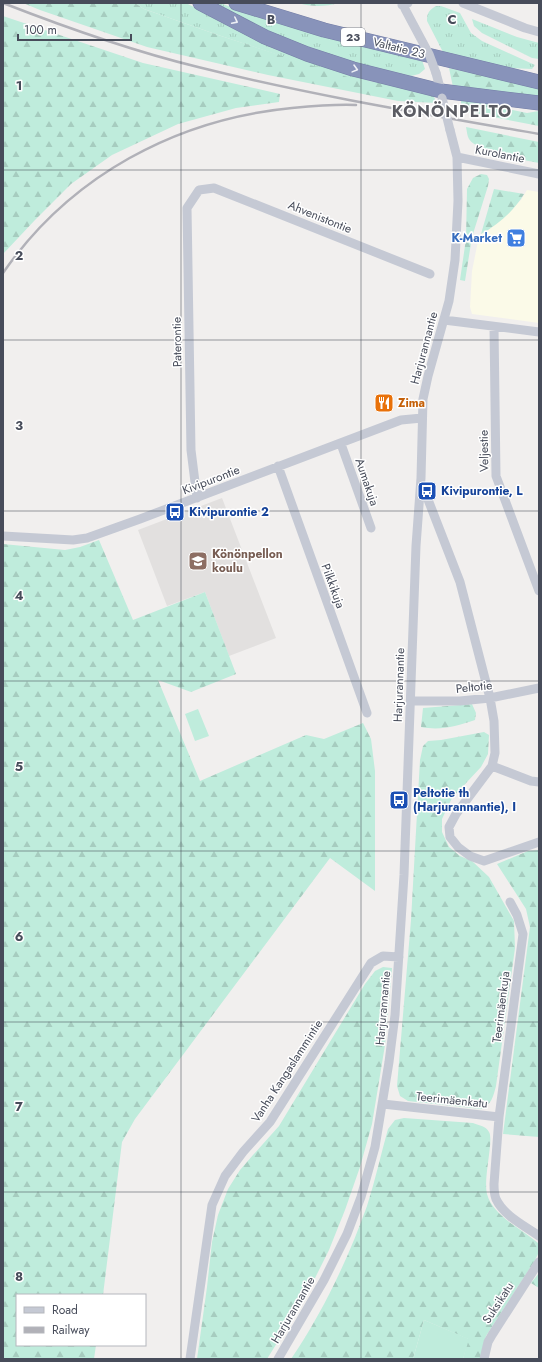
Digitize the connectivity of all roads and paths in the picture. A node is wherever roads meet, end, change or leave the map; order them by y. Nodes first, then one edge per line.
1 (200, 3) edge
2 (236, 3) edge
3 (463, 3) edge
4 (404, 5) edge
5 (539, 32) edge
6 (539, 82) edge
7 (442, 95) junction
8 (539, 103) edge
9 (457, 157) junction
10 (539, 174) edge
11 (199, 190) joint
12 (430, 274) dead end
13 (444, 320) junction
14 (494, 327) junction
15 (539, 332) edge
16 (422, 418) junction
17 (341, 444) junction
18 (278, 466) junction
19 (420, 495) junction
20 (197, 498) junction
21 (371, 528) dead end
22 (3, 536) edge
23 (539, 591) edge
24 (539, 688) edge
25 (490, 698) junction
26 (410, 701) junction
27 (367, 713) dead end
28 (492, 766) junction
29 (539, 782) edge
30 (539, 842) edge
31 (510, 902) dead end
32 (399, 957) junction
33 (383, 1104) junction
34 (499, 1117) junction
35 (539, 1236) edge
36 (539, 1262) edge
37 (190, 1359) edge
38 (278, 1359) edge
39 (484, 1359) edge

1 -> 7 highway
2 - 6 highway, Valtatie 23 / 23
3 - 5 street
4 - 7 street, Harjurannantie, bridge
7 - 8 highway
7 - 9 street, Harjurannantie, bridge
9 - 10 street, Kurolantie
9 - 13 street, Harjurannantie
11 - 12 street, Ahvenistontie
11 - 20 street, Paterontie
13 - 14 street
13 - 16 street, Harjurannantie
14 - 15 street
14 - 23 street, Veljestie
16 - 17 street, Kivipurontie
16 - 19 street, Harjurannantie
17 - 18 street, Kivipurontie
17 - 21 street, Aumakuja
18 - 20 street, Kivipurontie
18 - 27 street, Pilkkikuja
19 - 25 street
19 - 26 street, Harjurannantie
20 - 22 street, Kivipurontie
24 - 25 street, Peltotie
25 - 26 street, Peltotie
25 - 28 street
26 - 32 street, Harjurannantie
28 - 29 street
28 - 30 street
31 - 34 street, Teerimäenkuja
32 - 33 street, Harjurannantie
32 - 37 street, Vanha Kangaslammintie
33 - 34 street, Teerimäenkatu
33 - 38 street, Harjurannantie
34 - 35 street, Teerimäenkatu
36 - 39 street, Suksikatu

